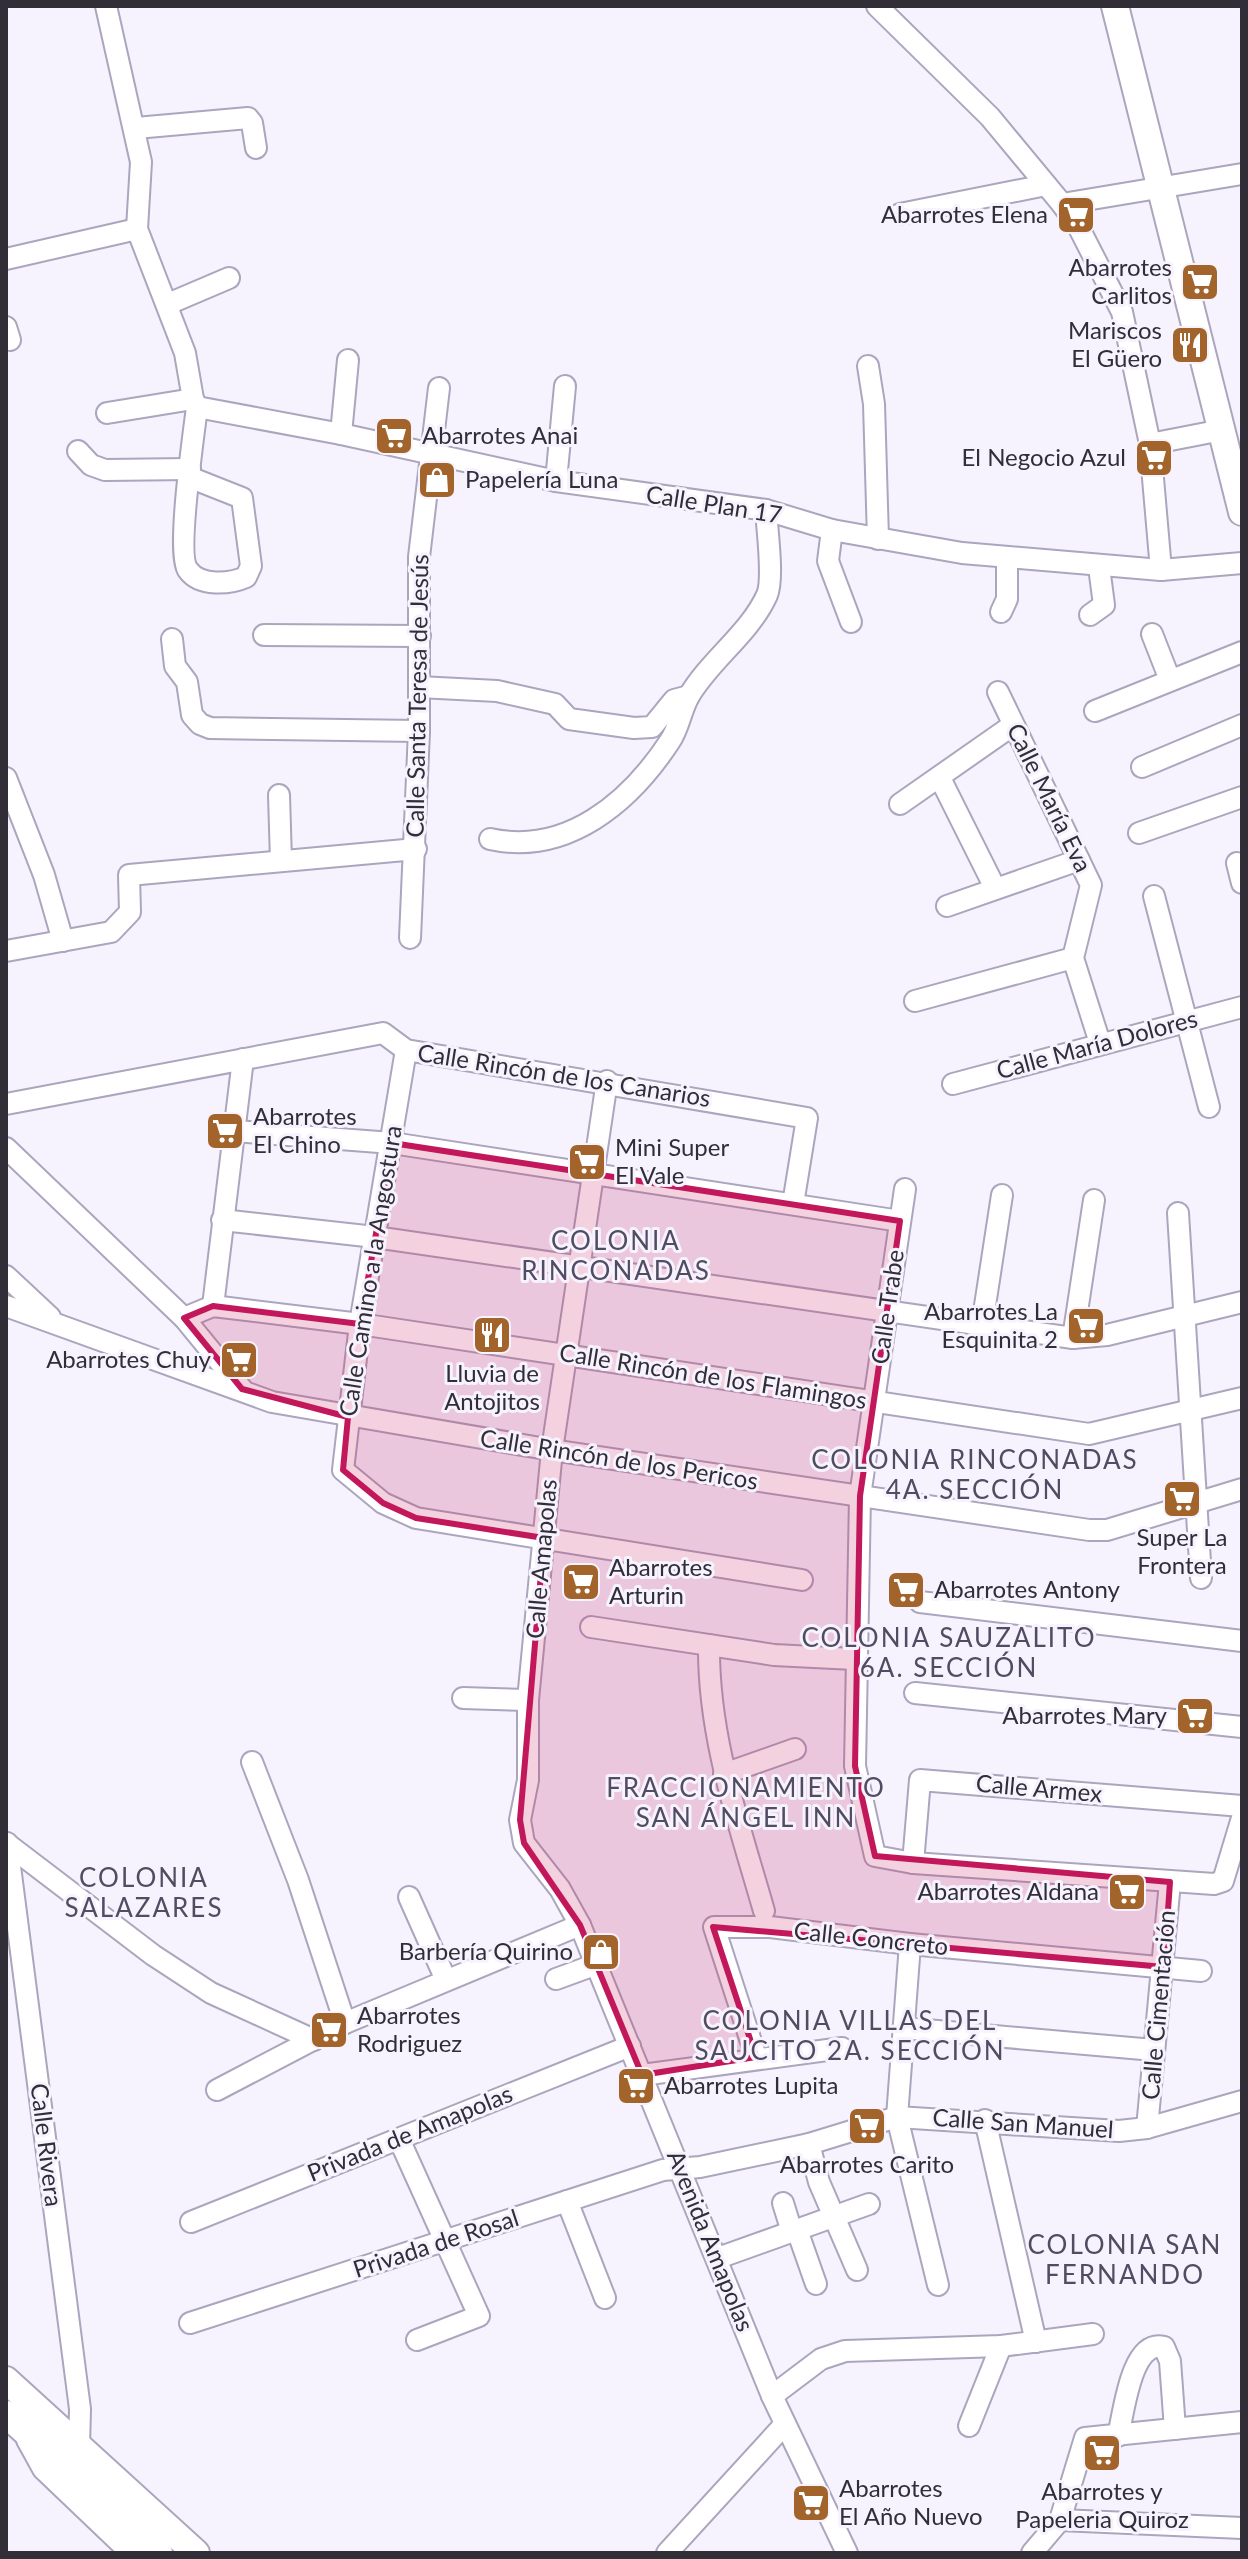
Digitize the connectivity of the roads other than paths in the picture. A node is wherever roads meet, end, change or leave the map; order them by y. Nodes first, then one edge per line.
1 (106, 6) edge
2 (877, 6) edge
3 (1115, 6) edge
4 (136, 128) junction
5 (256, 148) dead end
6 (1242, 174) edge
7 (1046, 185) junction
8 (1158, 187) junction
9 (1062, 204) junction
10 (900, 214) dead end
11 (137, 229) junction
12 (6, 259) edge
13 (229, 278) dead end
14 (168, 304) junction
15 (348, 360) dead end
16 (868, 366) dead end
17 (565, 386) dead end
18 (439, 388) dead end
19 (195, 403) junction
20 (107, 413) dead end
21 (1222, 430) junction
22 (341, 434) junction
23 (1150, 444) junction
24 (78, 451) dead end
25 (430, 453) junction
26 (190, 473) junction
27 (556, 481) junction
28 (766, 510) junction
29 (1242, 512) edge
30 (832, 530) junction
31 (878, 539) junction
32 (1007, 557) junction
33 (1239, 560) edge
34 (1099, 567) junction
35 (1161, 570) junction
36 (1001, 612) dead end
37 (1090, 615) dead end
38 (851, 622) dead end
39 (1152, 634) dead end
40 (264, 635) dead end
41 (420, 636) junction
42 (172, 639) dead end
43 (1242, 652) edge
44 (1170, 680) junction
45 (419, 687) junction
46 (998, 692) dead end
47 (689, 696) junction
48 (1095, 711) dead end
49 (1013, 725) junction
50 (1242, 725) edge
51 (652, 727) junction
52 (419, 731) junction
53 (653, 763) junction
54 (1142, 767) dead end
55 (6, 778) edge
56 (940, 778) junction
57 (279, 795) dead end
58 (1242, 797) edge
59 (900, 804) dead end
60 (1139, 833) dead end
61 (490, 839) dead end
62 (416, 849) junction
63 (1079, 860) junction
64 (281, 861) junction
65 (995, 888) junction
66 (1154, 896) dead end
67 (947, 906) dead end
68 (410, 938) dead end
69 (63, 941) junction
70 (6, 951) edge
71 (1073, 958) junction
72 (915, 1001) dead end
73 (1242, 1007) edge
74 (1183, 1020) junction
75 (1100, 1043) junction
76 (406, 1050) junction
77 (243, 1059) junction
78 (607, 1081) junction
79 (953, 1084) dead end
80 (6, 1104) edge
81 (1209, 1107) dead end
82 (235, 1131) junction
83 (392, 1143) junction
84 (6, 1148) edge
85 (592, 1175) junction
86 (905, 1189) dead end
87 (1002, 1195) dead end
88 (1094, 1200) dead end
89 (793, 1204) junction
90 (1178, 1213) dead end
91 (222, 1220) junction
92 (900, 1221) junction
93 (375, 1237) junction
94 (579, 1266) junction
95 (6, 1276) edge
96 (1242, 1302) edge
97 (6, 1306) edge
98 (213, 1306) junction
99 (888, 1311) junction
100 (1183, 1317) junction
101 (184, 1318) junction
102 (54, 1322) junction
103 (360, 1324) junction
104 (982, 1325) junction
105 (1073, 1338) junction
106 (566, 1355) junction
107 (242, 1389) junction
108 (1242, 1398) edge
109 (874, 1401) junction
110 (1193, 1411) junction
111 (348, 1417) junction
112 (552, 1450) junction
113 (1242, 1489) edge
114 (860, 1496) junction
115 (1198, 1502) junction
116 (544, 1538) junction
117 (1201, 1578) dead end
118 (802, 1580) dead end
119 (920, 1602) dead end
120 (591, 1627) dead end
121 (1242, 1641) edge
122 (709, 1645) junction
123 (854, 1659) junction
124 (915, 1693) dead end
125 (463, 1698) dead end
126 (528, 1700) junction
127 (1242, 1727) edge
128 (795, 1749) dead end
129 (252, 1762) dead end
130 (724, 1774) junction
131 (1242, 1806) edge
132 (1242, 1818) edge
133 (6, 1843) edge
134 (913, 1863) junction
135 (1170, 1882) junction
136 (409, 1897) dead end
137 (764, 1911) dead end
138 (580, 1925) junction
139 (910, 1944) junction
140 (597, 1964) junction
141 (1164, 1967) junction
142 (1201, 1971) dead end
143 (556, 1979) dead end
144 (446, 1980) junction
145 (345, 2023) junction
146 (903, 2028) junction
147 (314, 2040) junction
148 (630, 2046) junction
149 (842, 2048) dead end
150 (1154, 2050) junction
151 (756, 2057) junction
152 (642, 2075) junction
153 (217, 2090) dead end
154 (1241, 2099) edge
155 (897, 2117) junction
156 (985, 2120) junction
157 (1147, 2128) junction
158 (399, 2139) junction
159 (809, 2144) junction
160 (682, 2168) junction
161 (567, 2201) junction
162 (783, 2203) dead end
163 (869, 2204) dead end
164 (833, 2217) junction
165 (191, 2222) dead end
166 (795, 2231) junction
167 (447, 2241) junction
168 (718, 2258) junction
169 (857, 2270) dead end
170 (816, 2284) dead end
171 (938, 2285) dead end
172 (605, 2298) dead end
173 (190, 2323) dead end
174 (1093, 2334) dead end
175 (417, 2340) dead end
176 (1036, 2342) junction
177 (1001, 2346) junction
178 (6, 2380) edge
179 (772, 2396) junction
180 (11, 2418) edge
181 (1242, 2422) edge
182 (785, 2424) junction
183 (969, 2426) dead end
184 (1175, 2429) junction
185 (1118, 2436) junction
186 (79, 2446) junction
187 (1060, 2520) junction
188 (1242, 2528) edge
189 (131, 2553) edge
190 (159, 2553) edge
191 (196, 2553) edge
192 (667, 2553) edge
193 (847, 2553) edge
194 (1032, 2553) edge

1 - 4 street
2 - 7 street
3 - 8 main road
4 - 5 street
4 - 11 street
6 - 8 street
7 - 9 street
7 - 10 street
8 - 9 street
8 - 21 main road
9 - 23 street
11 - 12 street
11 - 14 street
13 - 14 street
14 - 19 street
15 - 22 street
16 - 31 street
17 - 27 street
18 - 25 street, Calle Santa Teresa de Jesús
19 - 20 street, Calle Plan 17
19 - 22 street, Calle Plan 17
19 - 26 street
21 - 23 street
21 - 29 main road
22 - 25 street, Calle Plan 17
23 - 35 street
24 - 26 street
25 - 27 street, Calle Plan 17
25 - 41 street, Calle Santa Teresa de Jesús
26 - 26 street
27 - 28 street, Calle Plan 17
28 - 30 street, Calle Plan 17
28 - 47 street
30 - 31 street, Calle Plan 17
30 - 38 street
31 - 32 street, Calle Plan 17
32 - 34 street, Calle Plan 17
32 - 36 street
33 - 35 street, Calle Plan 17
34 - 35 street, Calle Plan 17
34 - 37 street
39 - 44 street
40 - 41 street
41 - 45 street, Calle Santa Teresa de Jesús
42 - 52 street
43 - 44 street
44 - 48 street
45 - 51 street
45 - 52 street, Calle Santa Teresa de Jesús
46 - 49 street, Calle María Eva
47 - 51 street
47 - 53 street
49 - 56 street
49 - 63 street, Calle María Eva
50 - 54 street
51 - 53 street
52 - 62 street, Calle Santa Teresa de Jesús
53 - 61 street
55 - 69 street
56 - 59 street
56 - 65 street
57 - 64 street
58 - 60 street
62 - 64 street
62 - 68 street, Calle Santa Teresa de Jesús
63 - 65 street
63 - 71 street, Calle María Eva
64 - 69 street
65 - 67 street
66 - 74 street
69 - 70 street
71 - 72 street
71 - 75 street
73 - 74 street, Calle María Dolores
74 - 75 street, Calle María Dolores
74 - 81 street
75 - 79 street, Calle María Dolores
76 - 77 street, Calle Rincón de los Canarios
76 - 78 street, Calle Rincón de los Canarios
76 - 83 street, Calle Camino a la Angostura
77 - 80 street, Calle Rincón de los Canarios
77 - 82 street
78 - 85 street, Calle Amapolas
78 - 89 street, Calle Rincón de los Canarios
82 - 83 street
82 - 91 street
83 - 85 street
83 - 93 street, Calle Camino a la Angostura
84 - 101 street
85 - 89 street
85 - 94 street, Calle Amapolas
86 - 92 street, Calle Trabe
87 - 104 street
88 - 105 street
89 - 92 street
90 - 100 street
91 - 93 street
91 - 98 street
92 - 99 street, Calle Trabe
93 - 94 street
93 - 103 street, Calle Camino a la Angostura
94 - 99 street
94 - 106 street, Calle Amapolas
95 - 102 street
96 - 100 street
97 - 102 street, Calle Rincón de los Pericos
98 - 101 street, Calle Rincón de los Flamingos
98 - 103 street, Calle Rincón de los Flamingos
99 - 104 street
99 - 109 street, Calle Trabe
100 - 105 street
100 - 110 street
101 - 107 street
102 - 107 street, Calle Rincón de los Pericos
103 - 106 street, Calle Rincón de los Flamingos
103 - 111 street, Calle Camino a la Angostura
104 - 105 street
106 - 109 street, Calle Rincón de los Flamingos
106 - 112 street, Calle Amapolas
107 - 111 street, Calle Rincón de los Pericos
108 - 110 street, Calle Rincón de los Flamingos
109 - 110 street, Calle Rincón de los Flamingos
109 - 114 street, Calle Trabe
110 - 115 street
111 - 112 street, Calle Rincón de los Pericos
111 - 116 street, Calle Camino a la Angostura
112 - 114 street, Calle Rincón de los Pericos
112 - 116 street, Calle Amapolas
113 - 115 street, Calle Rincón de los Pericos
114 - 115 street, Calle Rincón de los Pericos
114 - 123 street, Calle Trabe
115 - 117 street
116 - 118 street
116 - 126 street, Calle Amapolas
119 - 121 street
120 - 122 street
122 - 123 street
122 - 130 street
123 - 134 street, Calle Trabe
124 - 127 street
125 - 126 street
126 - 138 street, Calle Amapolas
128 - 130 street
129 - 145 street
130 - 137 street
131 - 134 street, Calle Armex
132 - 135 street, Calle Trabe
133 - 147 street
133 - 186 street, Calle Rivera
134 - 135 street, Calle Trabe
135 - 141 street, Calle Cimentación
136 - 144 street
138 - 140 street, Avenida Amapolas
138 - 144 street
139 - 141 street, Calle Concreto
139 - 146 street
139 - 151 street, Calle Concreto
140 - 143 street
140 - 148 street, Avenida Amapolas
141 - 142 street, Calle Concreto
141 - 150 street, Calle Cimentación
144 - 145 street
145 - 147 street
146 - 150 street
146 - 155 street
147 - 153 street
148 - 152 street, Avenida Amapolas
148 - 158 street, Privada de Amapolas
149 - 151 street
150 - 157 street, Calle Cimentación
151 - 152 street
152 - 160 street, Avenida Amapolas
154 - 157 street, Calle San Manuel
155 - 156 street, Calle San Manuel
155 - 159 street, Calle San Manuel
155 - 171 street
156 - 157 street, Calle San Manuel
156 - 176 street
158 - 165 street, Privada de Amapolas
158 - 167 street
159 - 160 street, Privada de Rosal
159 - 164 street
160 - 161 street, Privada de Rosal
160 - 168 street, Avenida Amapolas
161 - 167 street, Privada de Rosal
161 - 172 street
162 - 166 street
163 - 164 street
164 - 166 street
164 - 169 street
166 - 168 street
166 - 170 street
167 - 173 street, Privada de Rosal
167 - 175 street
168 - 179 street, Avenida Amapolas
174 - 176 street
176 - 177 street
177 - 179 street
177 - 183 street
178 - 186 main road
179 - 182 street, Avenida Amapolas
180 - 189 street
180 - 190 main road
181 - 184 street
182 - 192 street
182 - 193 street, Avenida Amapolas
184 - 185 street
184 - 185 street
185 - 187 street
186 - 191 main road
187 - 188 street
187 - 194 street

